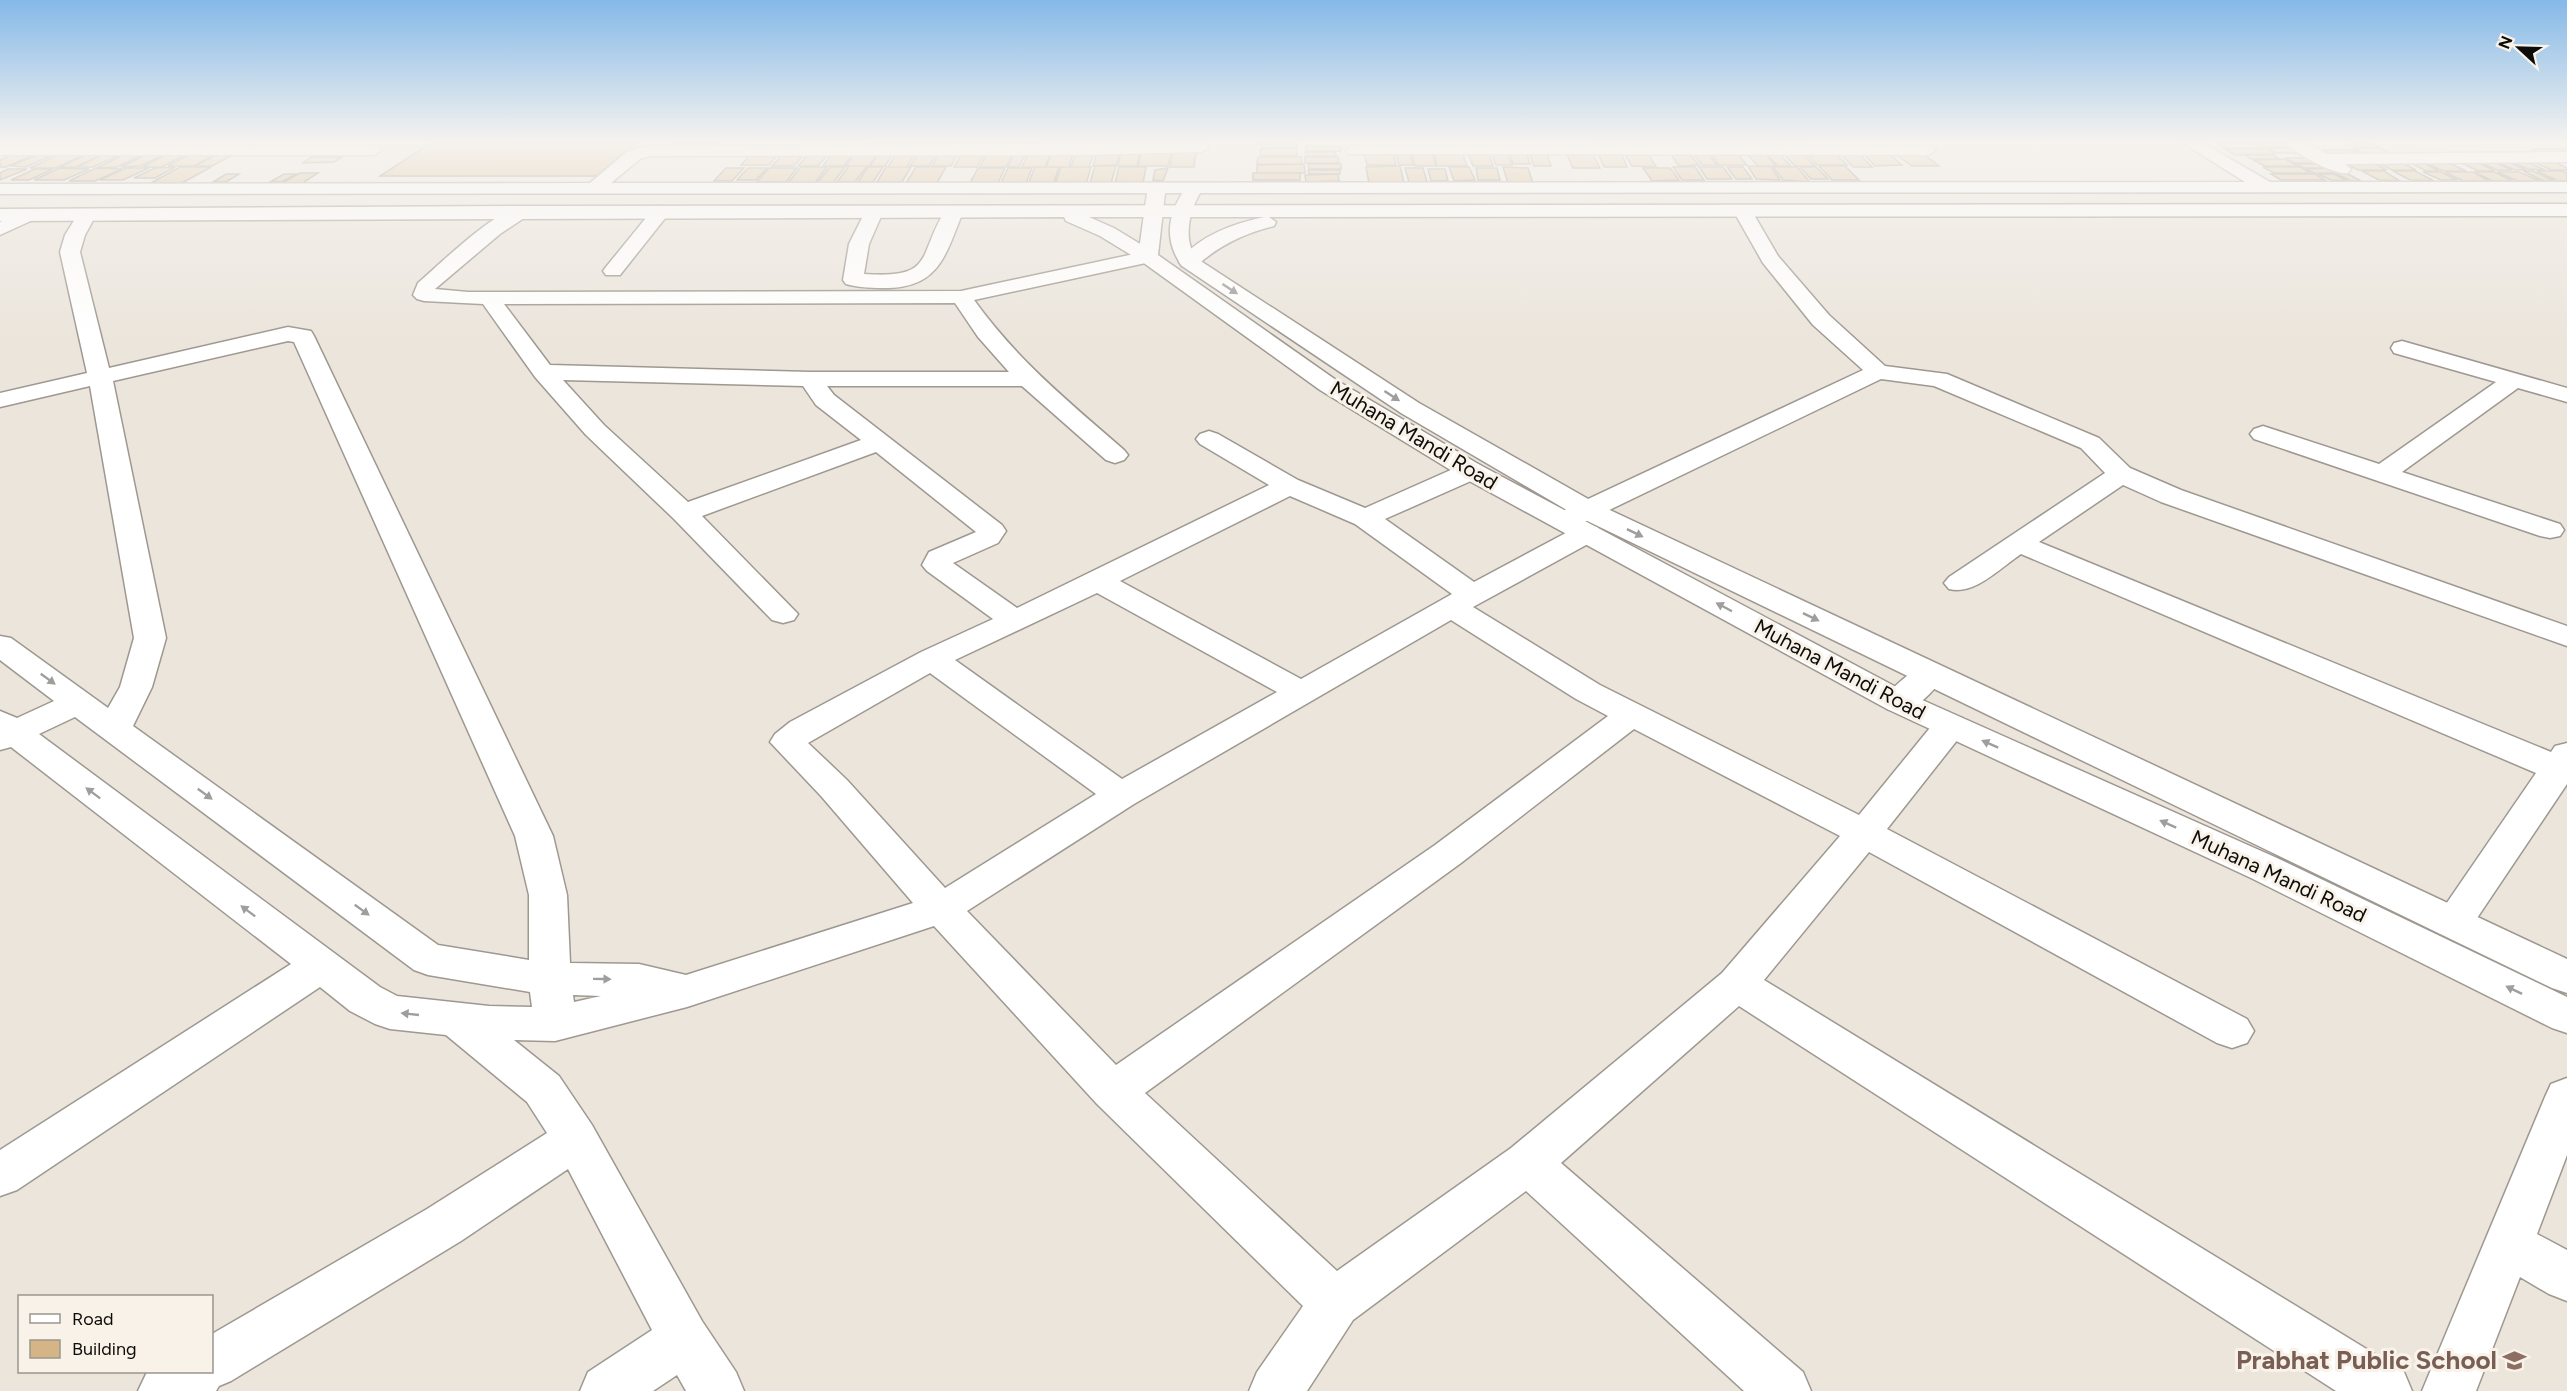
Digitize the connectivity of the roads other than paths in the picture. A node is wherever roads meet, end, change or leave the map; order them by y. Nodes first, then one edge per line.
1 (1112, 208) edge
2 (1177, 208) edge
3 (1181, 208) edge
4 (1270, 208) edge
5 (2567, 210) edge
6 (520, 212) junction
7 (661, 212) junction
8 (874, 212) junction
9 (954, 212) junction
10 (1743, 212) junction
11 (1062, 213) junction
12 (1335, 213) junction
13 (0, 215) edge
14 (87, 215) junction
15 (28, 216) junction
16 (0, 230) edge
17 (1148, 257) junction
18 (1189, 262) junction
19 (613, 271) dead end
20 (961, 297) junction
21 (489, 298) junction
22 (2402, 348) dead end
23 (543, 372) junction
24 (1878, 372) junction
25 (100, 377) junction
26 (810, 379) junction
27 (1028, 379) junction
28 (2514, 380) junction
29 (2567, 395) edge
30 (0, 400) edge
31 (2263, 434) dead end
32 (1209, 439) dead end
33 (878, 443) junction
34 (1115, 455) dead end
35 (1471, 471) junction
36 (2121, 474) junction
37 (2382, 474) junction
38 (1289, 486) junction
39 (684, 513) junction
40 (1365, 518) junction
41 (1579, 521) junction
42 (2550, 530) dead end
43 (2018, 543) junction
44 (1098, 581) junction
45 (1959, 583) dead end
46 (1462, 601) junction
47 (783, 614) dead end
48 (1014, 620) junction
49 (2567, 637) edge
50 (0, 645) edge
51 (932, 659) junction
52 (1930, 675) junction
53 (1301, 692) junction
54 (79, 702) junction
55 (1899, 702) junction
56 (1632, 714) junction
57 (1950, 726) junction
58 (116, 728) junction
59 (4, 731) edge
60 (2564, 765) edge
61 (1121, 795) junction
62 (1864, 833) junction
63 (941, 909) junction
64 (2453, 923) junction
65 (320, 966) junction
66 (2567, 977) edge
67 (550, 979) junction
68 (1737, 984) junction
69 (687, 991) junction
70 (2567, 1016) edge
71 (457, 1020) junction
72 (555, 1024) junction
73 (2232, 1031) dead end
74 (1113, 1091) junction
75 (2567, 1096) edge
76 (576, 1138) junction
77 (1528, 1163) junction
78 (0, 1174) edge
79 (2507, 1243) junction
80 (2567, 1277) edge
81 (1335, 1303) junction
82 (684, 1339) junction
83 (213, 1363) edge
84 (195, 1373) edge
85 (165, 1391) edge
86 (607, 1391) edge
87 (717, 1391) edge
88 (1276, 1391) edge
89 (1784, 1391) edge
90 (2385, 1391) edge
91 (2449, 1391) edge

1 - 11 main road
2 - 17 main road
3 - 18 main road
4 - 12 main road
5 - 10 main road
6 - 7 main road
6 - 14 main road
6 - 21 main road
7 - 8 main road
7 - 19 main road
8 - 9 main road
8 - 9 main road
9 - 11 main road
10 - 12 main road
10 - 24 main road
11 - 17 main road, Muhana Mandi Road
12 - 18 main road
13 - 15 main road
14 - 15 main road
14 - 25 main road
15 - 16 main road
17 - 20 main road
17 - 35 main road, Muhana Mandi Road
18 -> 41 main road
20 - 21 main road
20 - 27 main road
21 - 23 main road
22 - 28 main road
23 - 26 main road
23 - 39 main road
24 - 36 main road
24 - 41 main road
25 - 30 main road
25 - 58 main road
25 - 67 main road
26 - 27 main road
26 - 33 main road
27 - 34 main road
28 - 29 main road
28 - 37 main road
31 - 37 main road
32 - 38 main road
33 - 39 main road
33 - 48 main road
35 - 40 main road
35 - 41 main road, Muhana Mandi Road
36 - 43 main road
36 - 49 main road
37 - 42 main road
38 - 40 main road
38 - 44 main road
39 - 47 main road
40 - 46 main road
41 - 46 main road
41 -> 52 main road
55 -> 41 main road, Muhana Mandi Road
43 - 45 main road
43 - 60 main road
44 - 48 main road
44 - 53 main road
46 - 53 main road
46 - 56 main road
48 - 51 main road
50 -> 54 main road
51 - 61 main road
51 - 63 main road
52 - 55 main road
52 - 64 main road
53 - 61 main road
54 - 58 main road
54 - 59 main road
55 - 57 main road, Muhana Mandi Road
56 - 62 main road
56 - 74 main road
57 - 62 main road
70 -> 57 main road, Muhana Mandi Road
58 -> 67 main road
65 -> 59 main road
60 - 64 main road
61 - 63 main road
62 - 68 main road
62 - 73 main road
63 - 69 main road
63 - 74 main road
64 - 66 main road
71 -> 65 main road
65 - 78 main road
67 -> 69 main road
67 - 72 main road
68 - 77 main road
68 - 90 main road
69 - 72 main road
71 - 72 main road
71 - 76 main road
74 - 81 main road
75 - 79 main road
76 - 82 main road
76 - 83 main road
77 - 81 main road
77 - 89 main road
79 - 80 main road
79 - 91 main road
81 - 88 main road
82 - 86 main road
82 - 87 main road
84 - 85 main road

